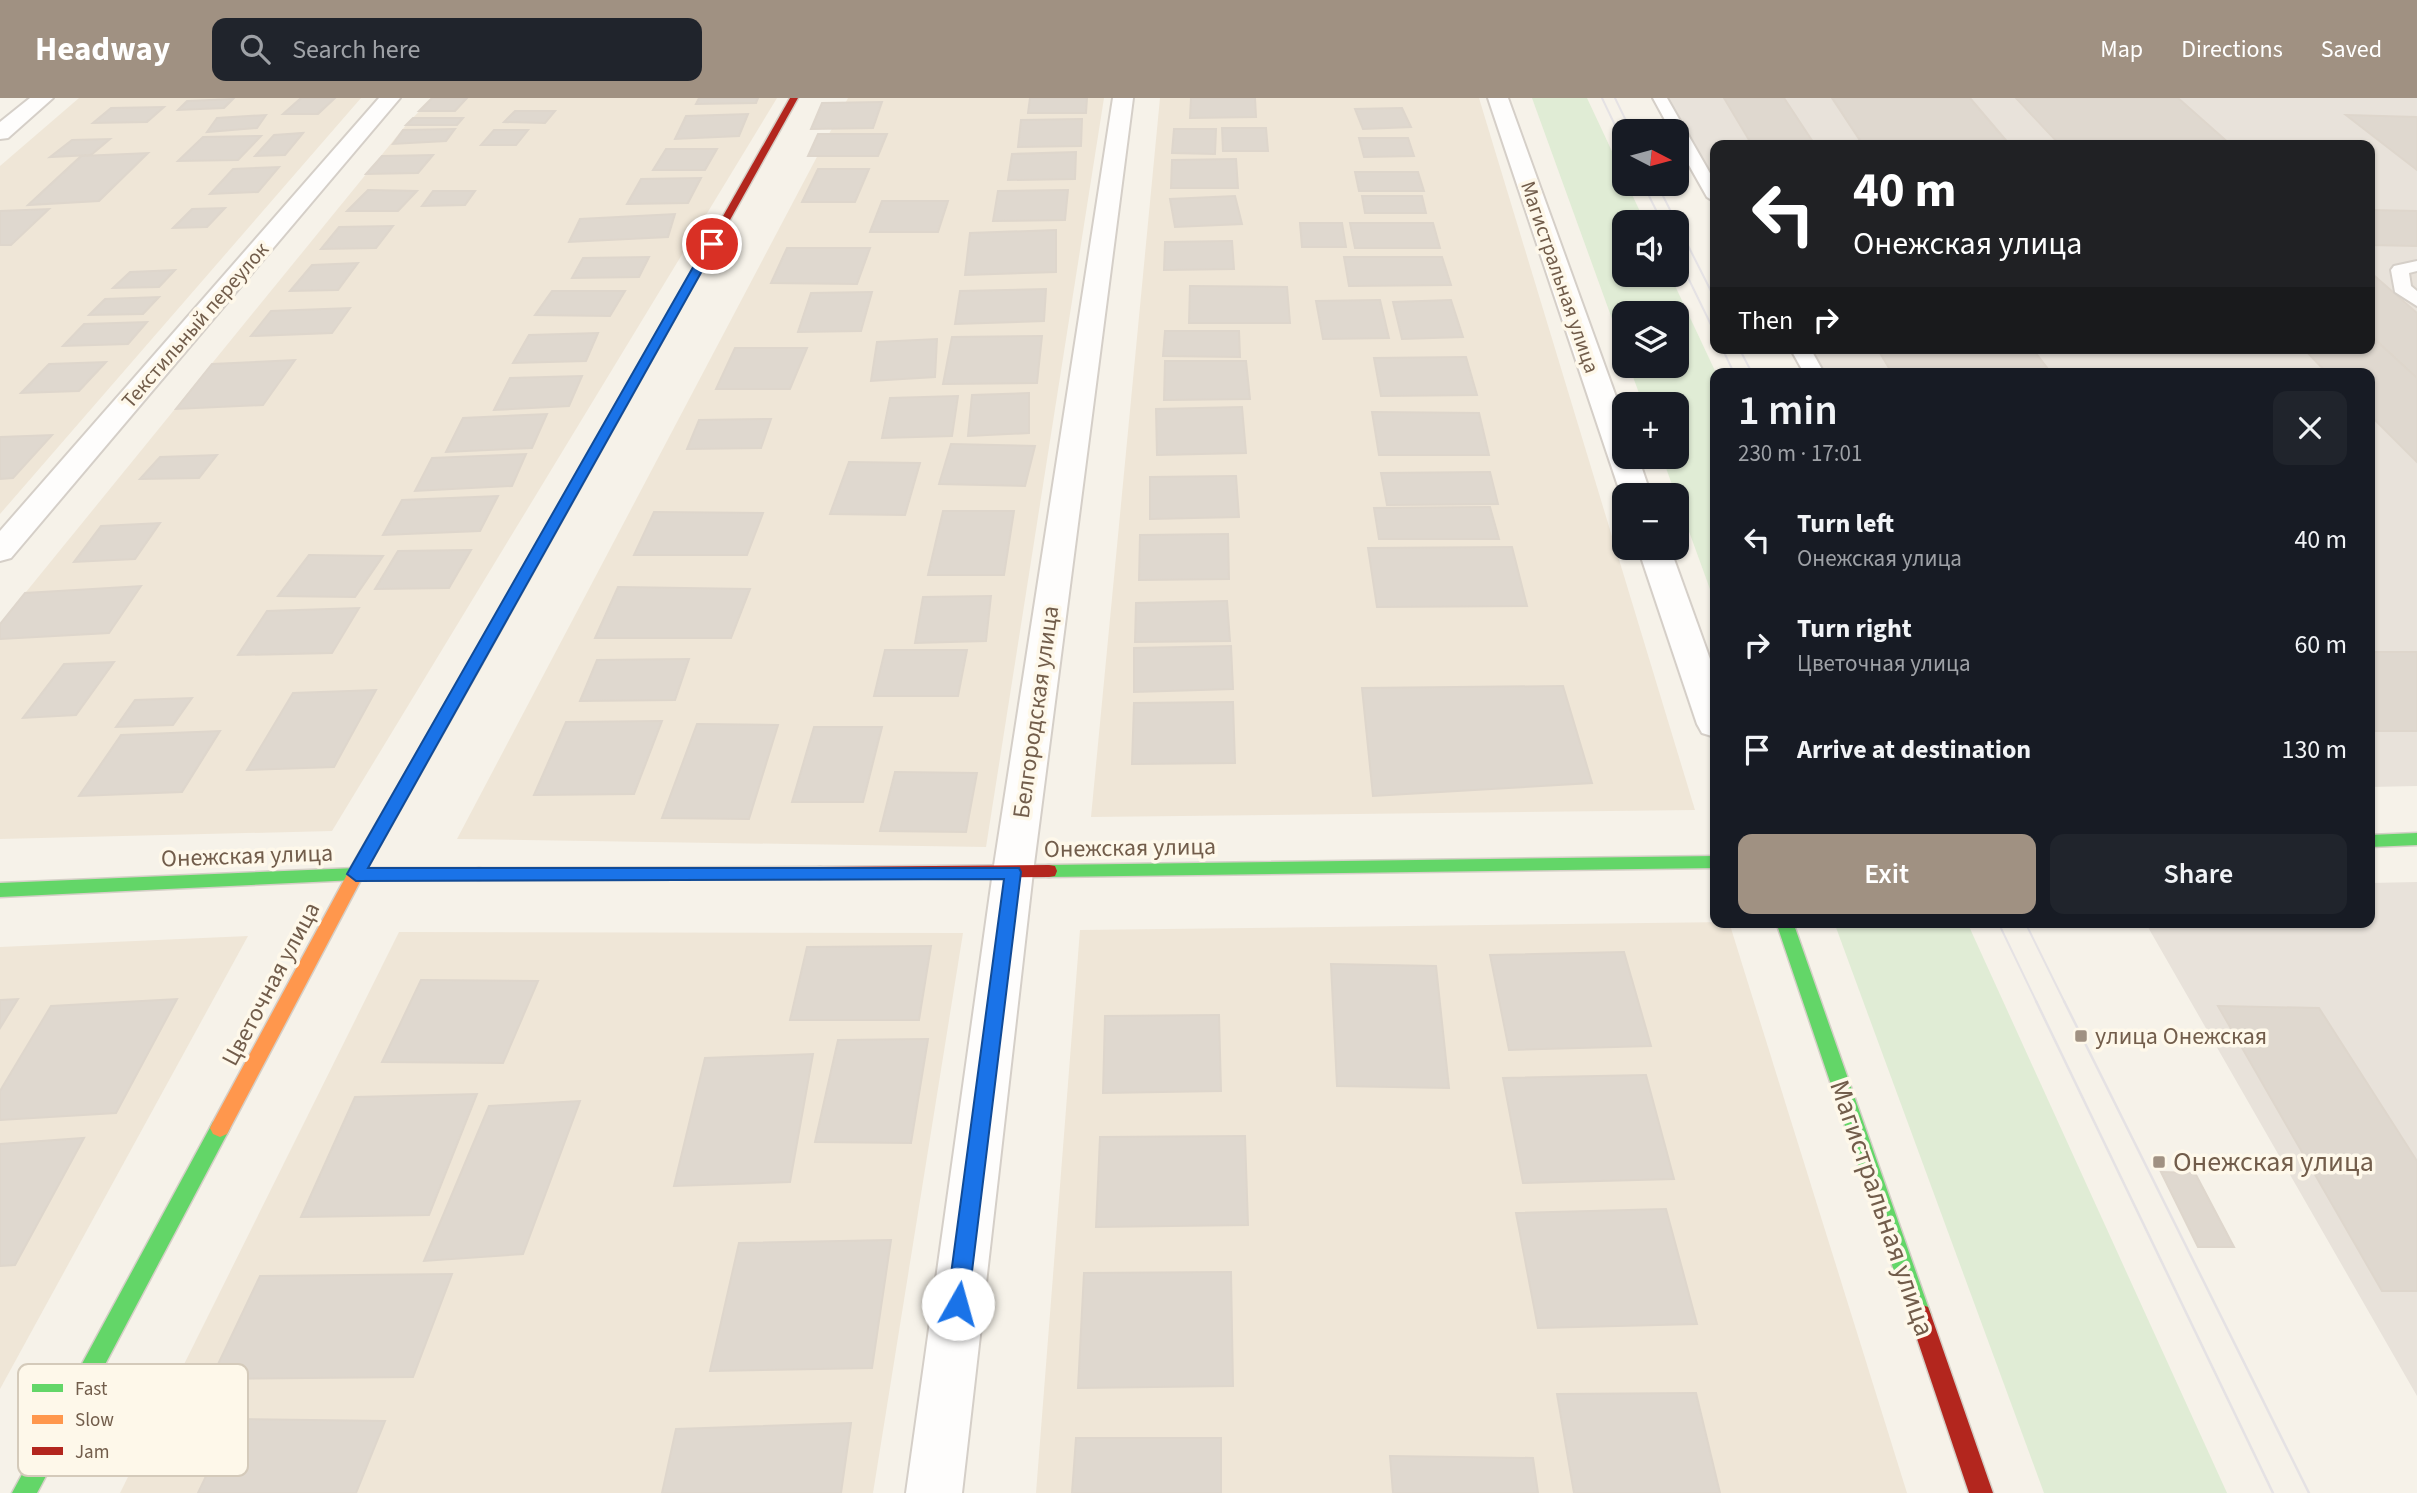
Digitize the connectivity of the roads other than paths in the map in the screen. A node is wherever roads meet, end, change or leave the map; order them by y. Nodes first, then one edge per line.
1 (43, 98) edge
2 (390, 98) edge
3 (794, 98) edge
4 (1123, 98) edge
5 (1498, 98) edge
6 (1660, 98) edge
7 (0, 133) edge
8 (1710, 188) edge
9 (2417, 266) edge
10 (2417, 300) edge
11 (1632, 483) edge
12 (0, 551) edge
13 (1658, 560) edge
14 (1710, 710) edge
15 (2417, 839) edge
16 (2375, 841) edge
17 (1710, 862) edge
18 (1013, 872) junction
19 (356, 874) junction
20 (0, 890) edge
21 (1786, 928) edge
22 (93, 1364) edge
23 (33, 1476) edge
24 (24, 1493) edge
25 (934, 1493) edge
26 (1981, 1493) edge

1 - 7 street
2 - 12 street, Текстильный переулок
3 - 19 street, Цветочная улица
4 - 18 street, Белгородская улица
5 - 11 street, Магистральная улица
6 - 8 lane
9 - 10 lane
13 - 14 street
15 - 16 street
17 - 18 street, Онежская улица
18 - 19 street, Онежская улица
18 - 25 street, Белгородская улица
19 - 20 street, Онежская улица
19 - 22 street, Цветочная улица
21 - 26 street, Магистральная улица
23 - 24 street, Цветочная улица

